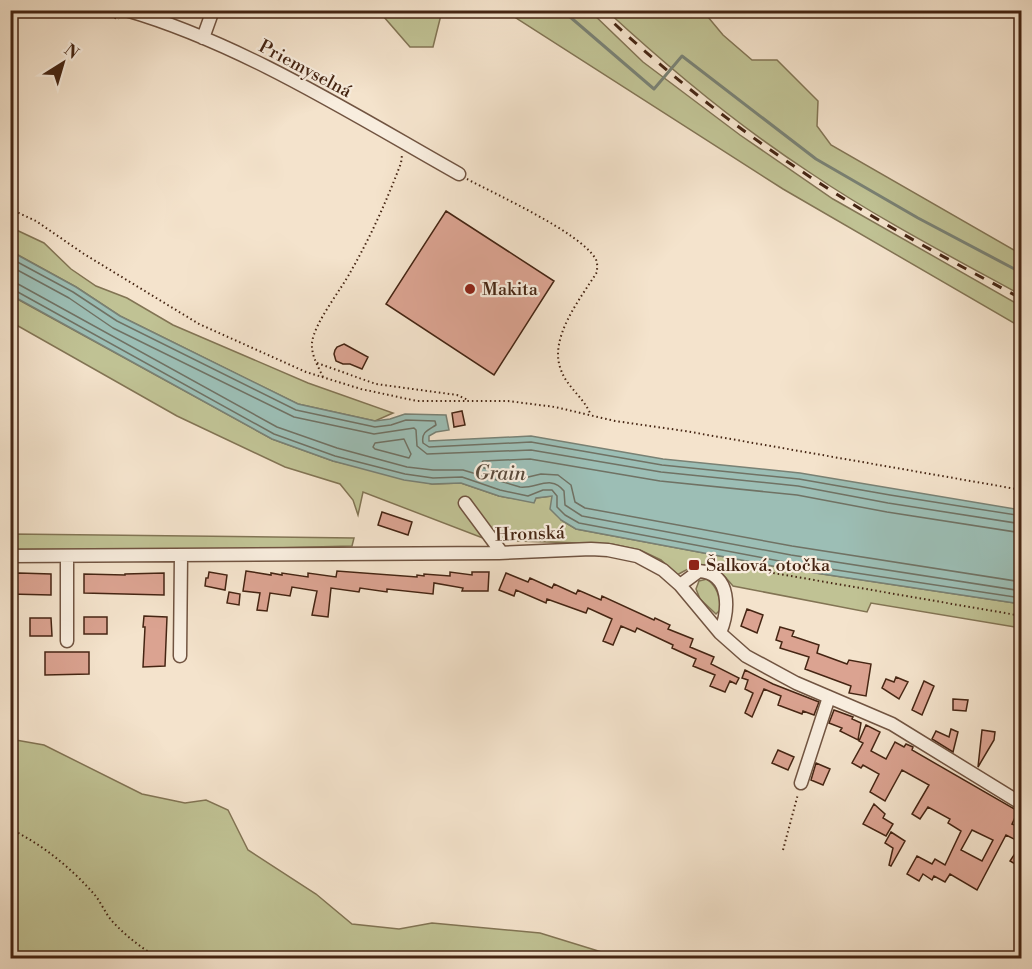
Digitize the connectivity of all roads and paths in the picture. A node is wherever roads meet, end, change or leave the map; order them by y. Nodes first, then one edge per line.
1 (84, 10) edge
2 (213, 10) edge
3 (123, 15) edge
4 (203, 38) junction
5 (409, 156) dead end
6 (459, 174) joint
7 (10, 209) edge
8 (317, 363) junction
9 (323, 377) junction
10 (468, 400) junction
11 (590, 414) junction
12 (1022, 490) edge
13 (465, 503) dead end
14 (501, 553) junction
15 (181, 555) junction
16 (10, 556) edge
17 (66, 556) junction
18 (714, 575) junction
19 (680, 585) junction
20 (1022, 616) edge
21 (720, 633) junction
22 (67, 641) dead end
23 (180, 656) dead end
24 (829, 697) junction
25 (801, 783) joint
26 (1022, 804) edge
27 (10, 829) edge
28 (783, 850) dead end
29 (159, 958) edge

1 - 3 path
2 - 4 street
3 - 4 street, Priemyselná
4 - 6 street, Priemyselná
5 - 8 path
6 - 11 path
7 - 9 path
8 - 9 path
8 - 10 path
9 - 10 path
10 - 11 path
11 - 12 path
13 - 14 street
14 - 15 street, Hronská
14 - 19 street, Hronská
15 - 17 street, Hronská
15 - 23 street
16 - 17 street, Hronská
17 - 22 street
18 - 19 street
18 - 20 path
18 - 21 street
19 - 21 street, Hronská
21 - 24 street, Hronská
24 - 25 street
24 - 26 street, Hronská
25 - 28 path
27 - 29 path

